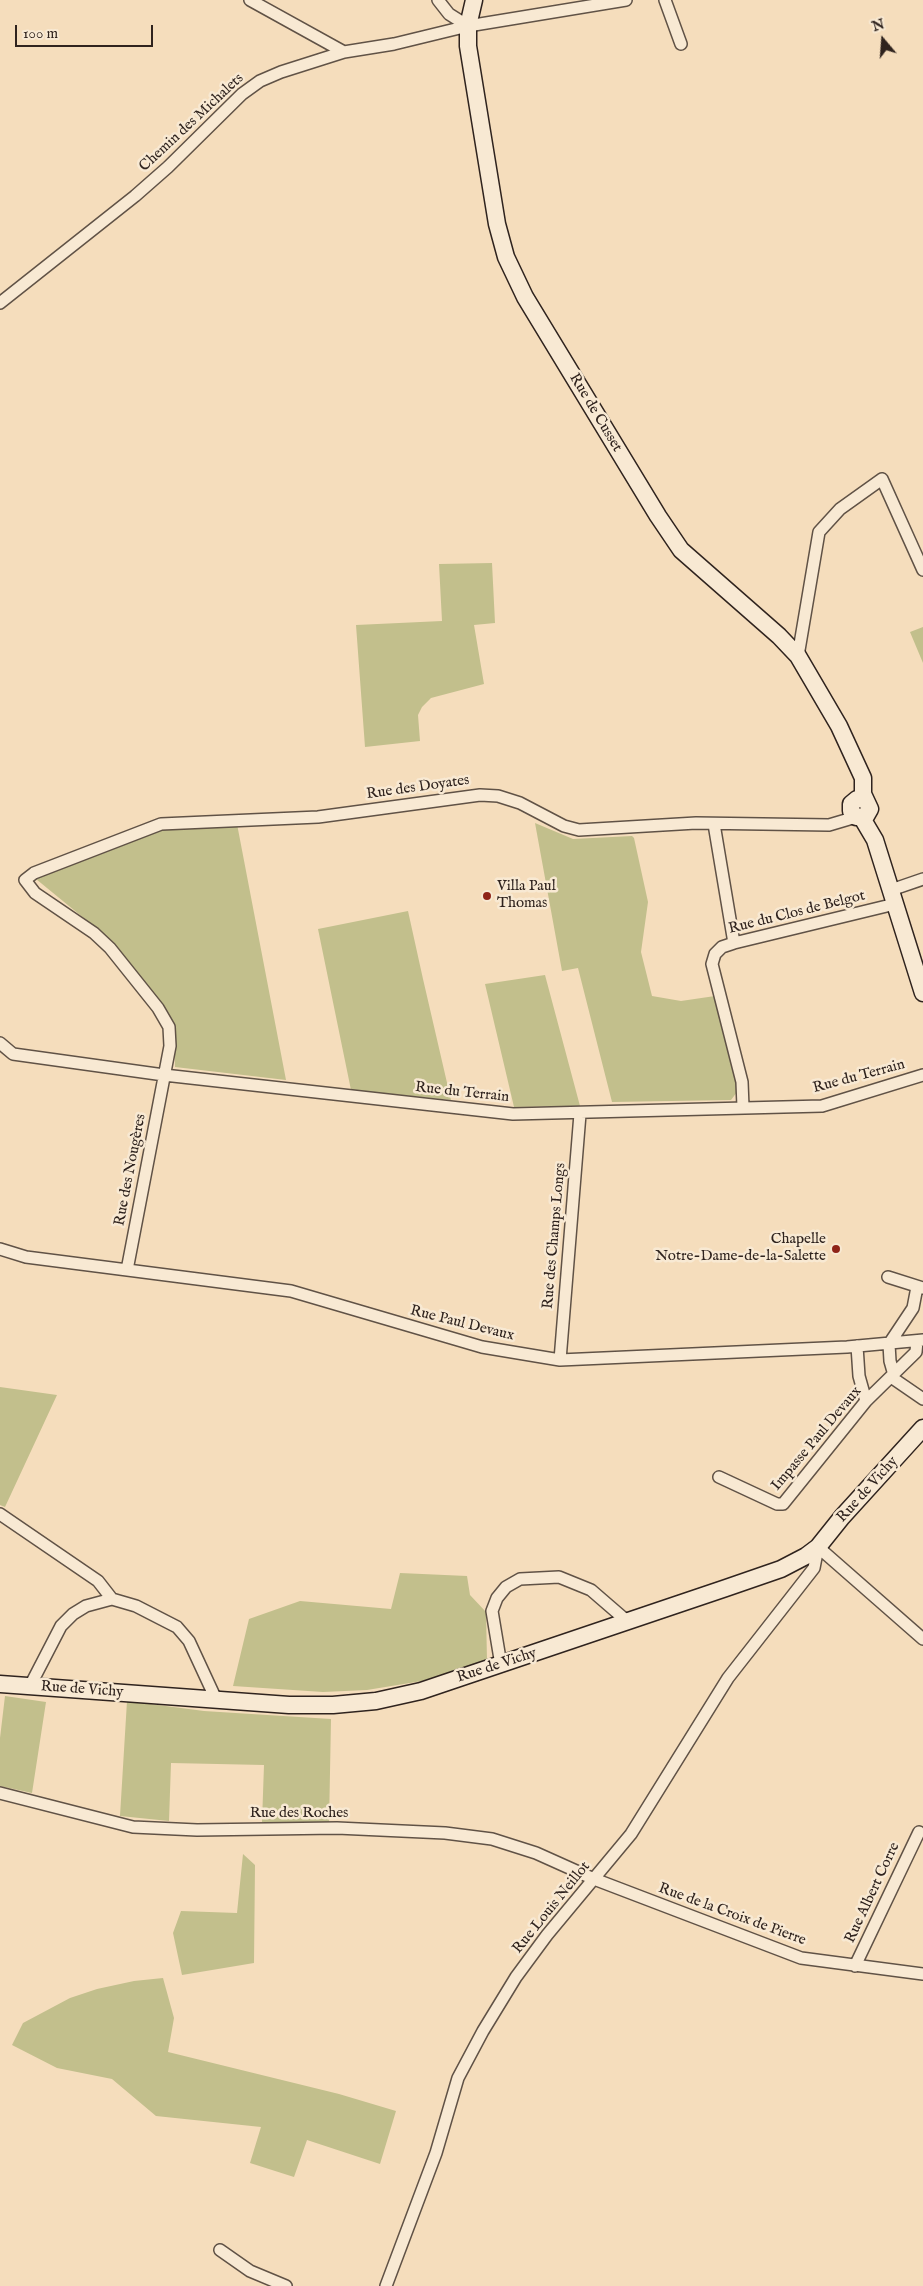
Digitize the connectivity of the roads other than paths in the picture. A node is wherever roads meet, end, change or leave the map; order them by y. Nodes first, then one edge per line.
1 (250, 0) edge
2 (438, 0) edge
3 (474, 0) edge
4 (626, 0) edge
5 (665, 0) edge
6 (468, 26) junction
7 (681, 44) dead end
8 (344, 52) junction
9 (0, 303) edge
10 (923, 570) edge
11 (798, 656) junction
12 (859, 808) junction
13 (714, 824) junction
14 (923, 879) edge
15 (25, 880) joint
16 (893, 897) junction
17 (734, 944) junction
18 (920, 972) edge
19 (923, 993) edge
20 (0, 1043) edge
21 (164, 1075) junction
22 (923, 1075) edge
23 (743, 1107) junction
24 (580, 1114) junction
25 (0, 1249) edge
26 (127, 1270) junction
27 (888, 1276) dead end
28 (920, 1288) edge
29 (920, 1341) edge
30 (889, 1344) junction
31 (857, 1346) junction
32 (560, 1360) junction
33 (892, 1376) junction
34 (923, 1399) edge
35 (866, 1401) junction
36 (923, 1428) edge
37 (719, 1476) dead end
38 (0, 1514) edge
39 (818, 1547) junction
40 (792, 1563) junction
41 (802, 1581) junction
42 (112, 1599) junction
43 (628, 1622) junction
44 (923, 1639) edge
45 (501, 1664) junction
46 (0, 1684) edge
47 (30, 1686) junction
48 (214, 1700) junction
49 (0, 1793) edge
50 (919, 1832) dead end
51 (594, 1879) junction
52 (855, 1966) junction
53 (923, 1974) edge
54 (220, 2250) dead end
55 (286, 2286) edge
56 (386, 2286) edge

1 - 8 street
2 - 6 street
3 - 6 street, Rue de Cusset
4 - 6 street, Chemin des Michalets
5 - 7 street
6 - 8 street, Chemin des Michalets
6 - 11 street, Rue de Cusset
8 - 9 street, Chemin des Michalets
10 - 11 street
11 - 12 street, Rue de Cusset
12 - 13 street, Rue des Doyates
12 - 16 street, Rue de Cusset
13 - 15 street, Rue des Doyates
13 - 17 street
14 - 16 street, Rue du Clos de Belgot
15 - 21 street, Rue des Nougères
16 - 17 street, Rue du Clos de Belgot
16 - 18 street, Rue de Cusset
17 - 23 street, Rue du Clos de Belgot
18 - 19 street, Rue de Cusset
20 - 21 street, Rue du Terrain
21 - 24 street, Rue du Terrain
21 - 26 street, Rue des Nougères
22 - 23 street, Rue du Terrain
23 - 24 street, Rue du Terrain
24 - 32 street, Rue des Champs Longs
25 - 26 street, Rue Paul Devaux
26 - 32 street, Rue Paul Devaux
27 - 28 street
28 - 30 street
29 - 30 street, Rue Paul Devaux
29 - 33 street, Impasse Paul Devaux
30 - 31 street, Rue Paul Devaux
30 - 33 street
31 - 32 street, Rue Paul Devaux
31 - 35 street
33 - 34 street
33 - 35 street, Impasse Paul Devaux
35 - 37 street, Impasse Paul Devaux
36 - 39 street, Rue de Vichy
38 - 42 street
39 - 40 street, Rue de Vichy
39 - 41 street, Rue Louis Neillot
39 - 44 street
40 - 41 street
40 - 43 street, Rue de Vichy
41 - 51 street, Rue Louis Neillot
42 - 47 street
42 - 48 street
43 - 45 street, Rue de Vichy
43 - 45 street
45 - 48 street, Rue de Vichy
46 - 47 street, Rue de Vichy
47 - 48 street, Rue de Vichy
49 - 51 street, Rue des Roches
50 - 52 street, Rue Albert Corre
51 - 52 street, Rue de la Croix de Pierre
51 - 56 street, Rue Louis Neillot
52 - 53 street, Rue de la Croix de Pierre
54 - 55 street

